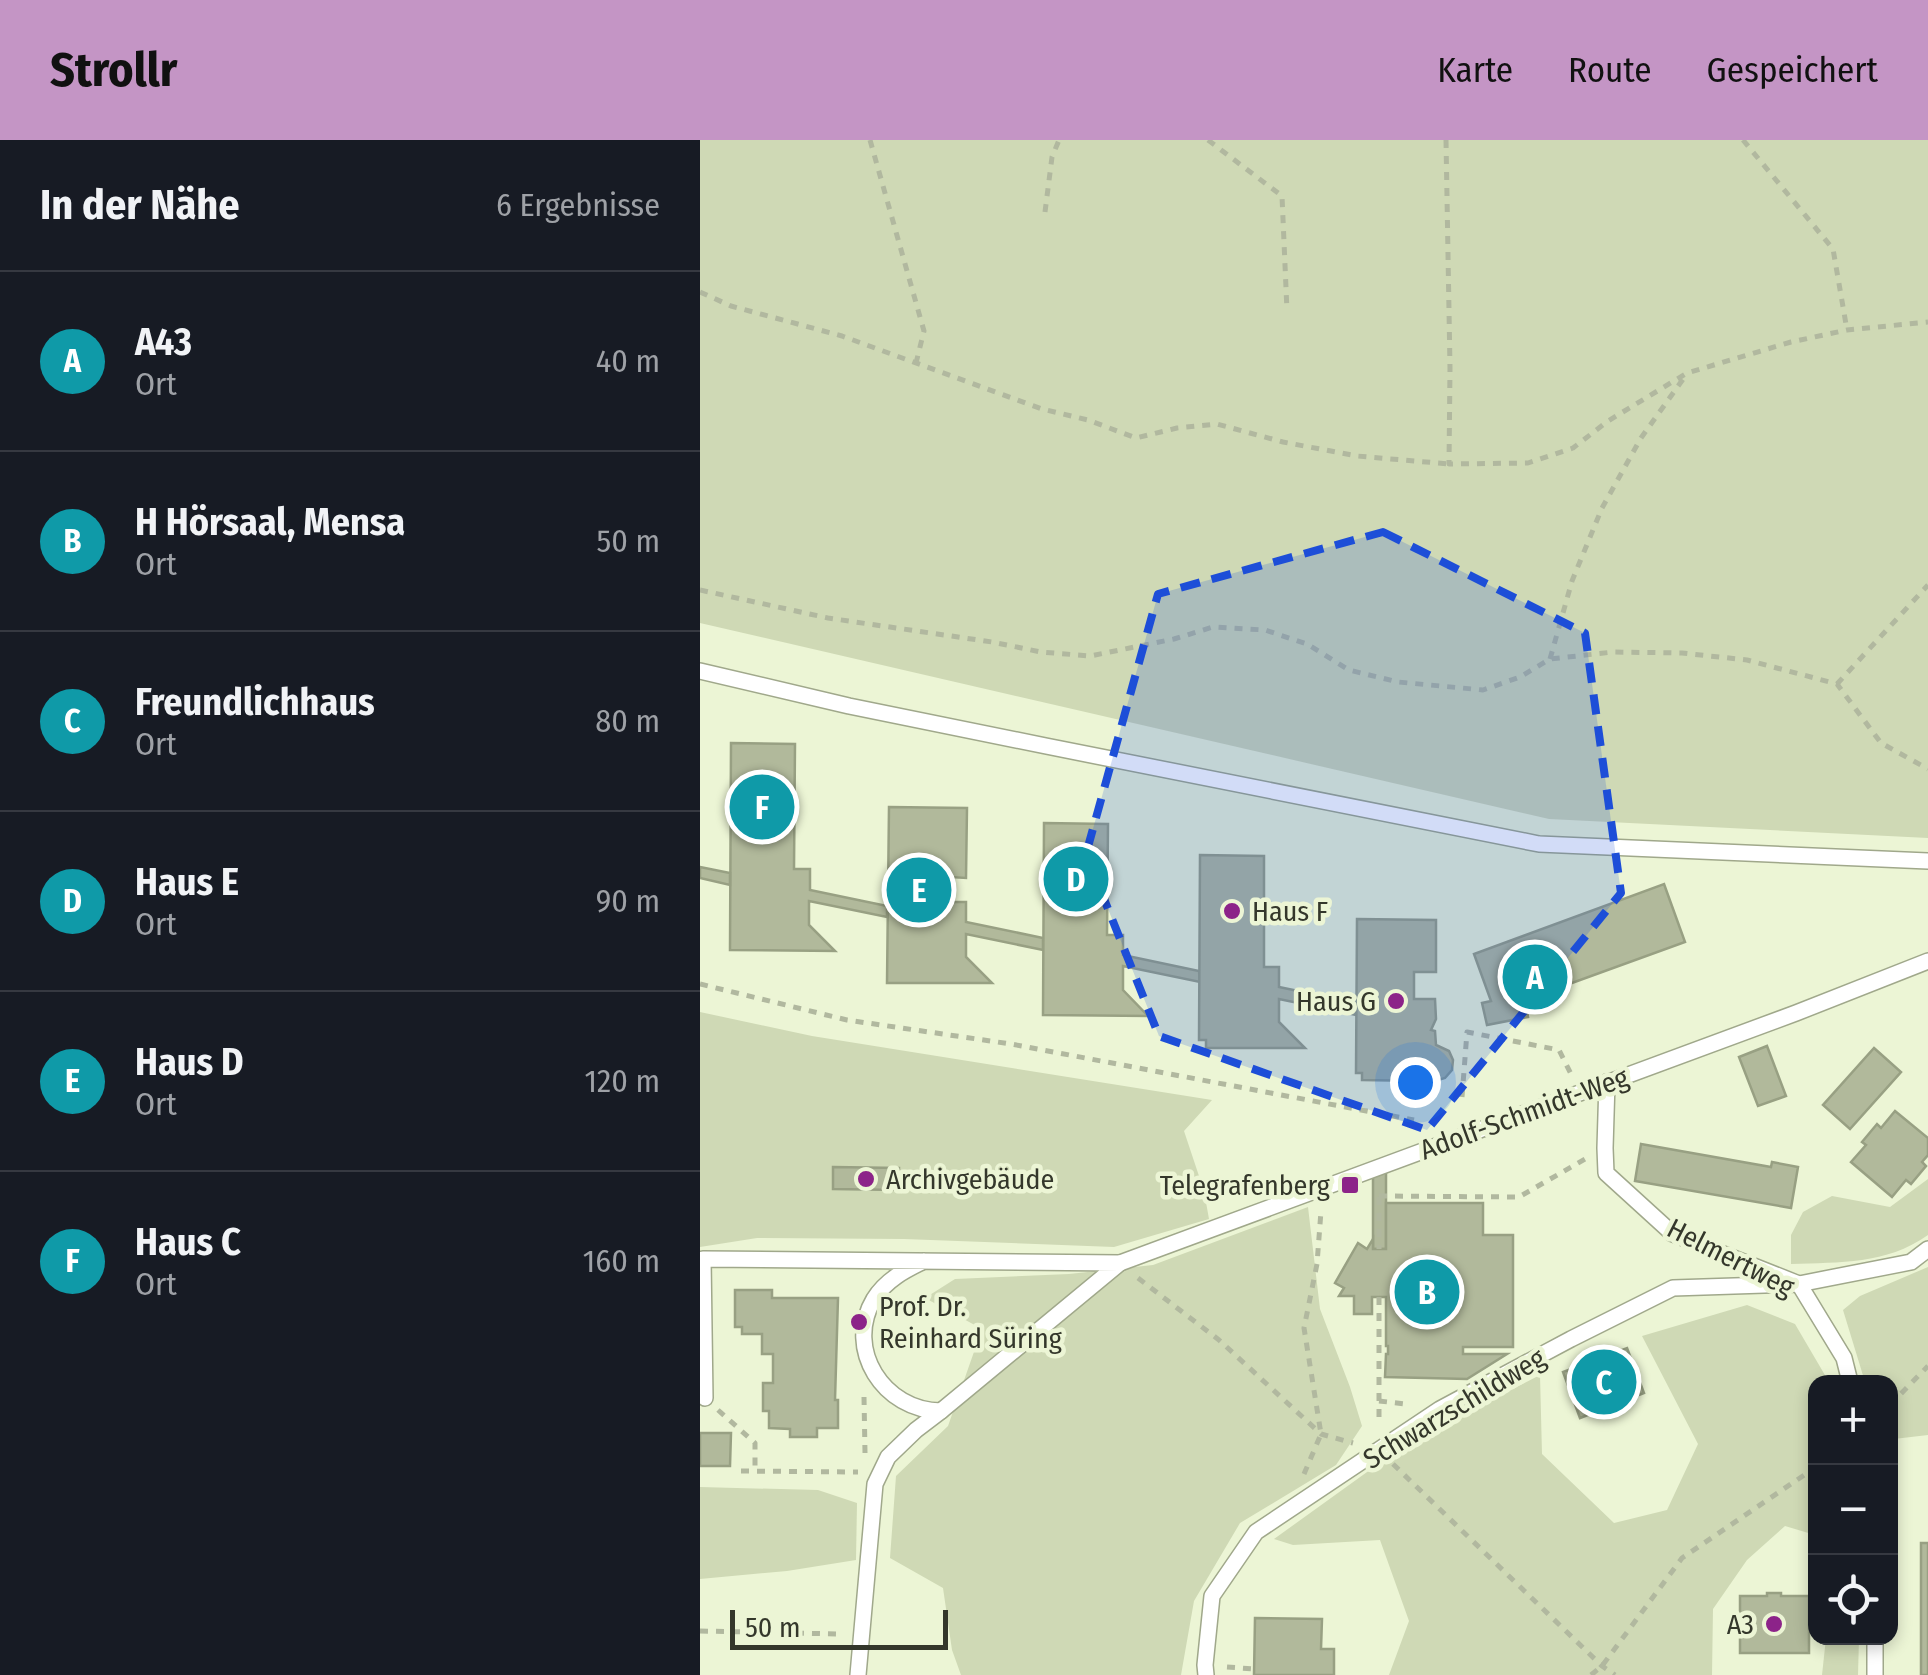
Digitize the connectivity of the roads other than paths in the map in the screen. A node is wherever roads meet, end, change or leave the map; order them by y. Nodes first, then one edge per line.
1 (700, 671) edge
2 (1928, 861) edge
3 (1928, 961) edge
4 (1608, 1082) junction
5 (1928, 1249) edge
6 (924, 1261) junction
7 (1120, 1263) junction
8 (1798, 1284) junction
9 (1848, 1375) edge
10 (706, 1398) road end
11 (940, 1411) junction
12 (1875, 1645) edge
13 (858, 1675) edge
14 (1206, 1675) edge
15 (1875, 1675) edge

1 - 2 lane
3 - 4 lane, Adolf-Schmidt-Weg
4 - 7 lane, Adolf-Schmidt-Weg
4 - 8 lane, Helmertweg
5 - 8 lane, Schwarzschildweg
6 - 7 lane, Adolf-Schmidt-Weg
6 - 10 lane, Adolf-Schmidt-Weg
6 - 11 lane
7 - 11 lane, Adolf-Schmidt-Weg
8 - 9 lane, Helmertweg
8 - 14 lane, Schwarzschildweg
11 - 13 lane, Adolf-Schmidt-Weg
12 - 15 lane

